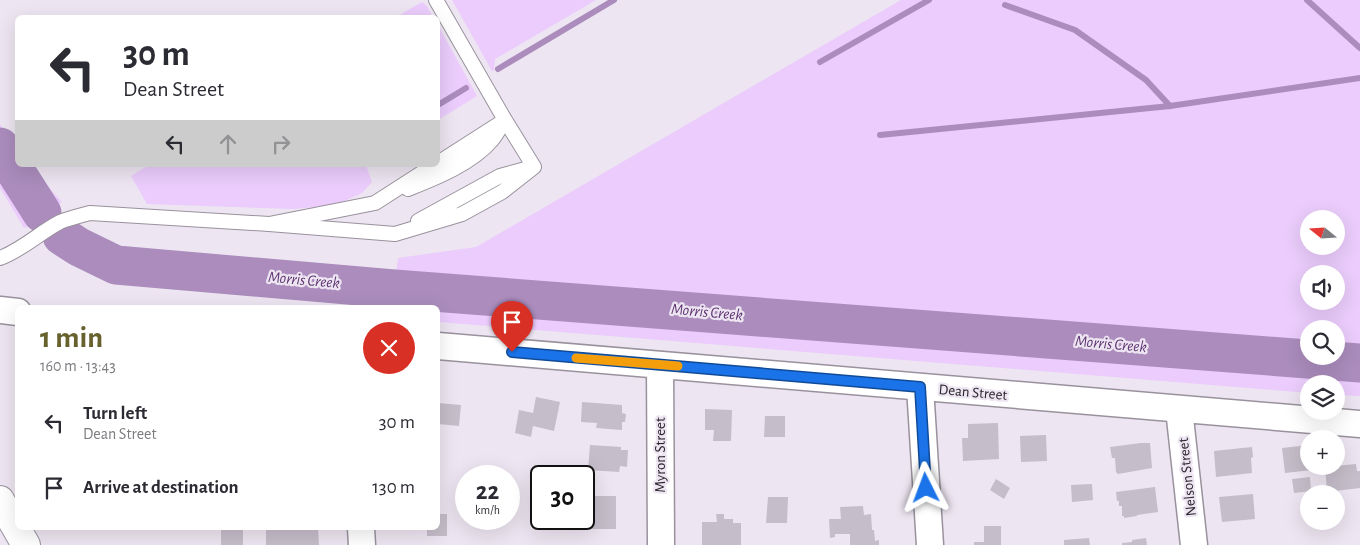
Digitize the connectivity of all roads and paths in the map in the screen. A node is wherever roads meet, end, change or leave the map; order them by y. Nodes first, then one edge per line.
1 (436, 0) edge
2 (504, 120) junction
3 (440, 161) edge
4 (431, 167) edge
5 (375, 203) junction
6 (269, 224) junction
7 (0, 258) edge
8 (0, 310) edge
9 (15, 312) edge
10 (440, 346) edge
11 (660, 365) junction
12 (920, 387) junction
13 (1179, 409) junction
14 (1360, 424) edge
15 (0, 500) edge
16 (15, 526) edge
17 (17, 530) edge
18 (362, 530) edge
19 (26, 545) edge
20 (362, 545) edge
21 (661, 545) edge
22 (930, 545) edge
23 (1194, 545) edge

1 - 2 lane
2 - 3 lane
2 - 5 lane
2 - 6 lane
4 - 5 lane
5 - 6 lane
6 - 7 lane
8 - 9 street
10 - 11 street, Dean Street
11 - 12 street, Dean Street
11 - 21 street, Myron Street
12 - 13 street, Dean Street
12 - 22 street
13 - 14 street, Dean Street
13 - 23 street, Nelson Street
15 - 16 main road
17 - 19 main road
18 - 20 street

